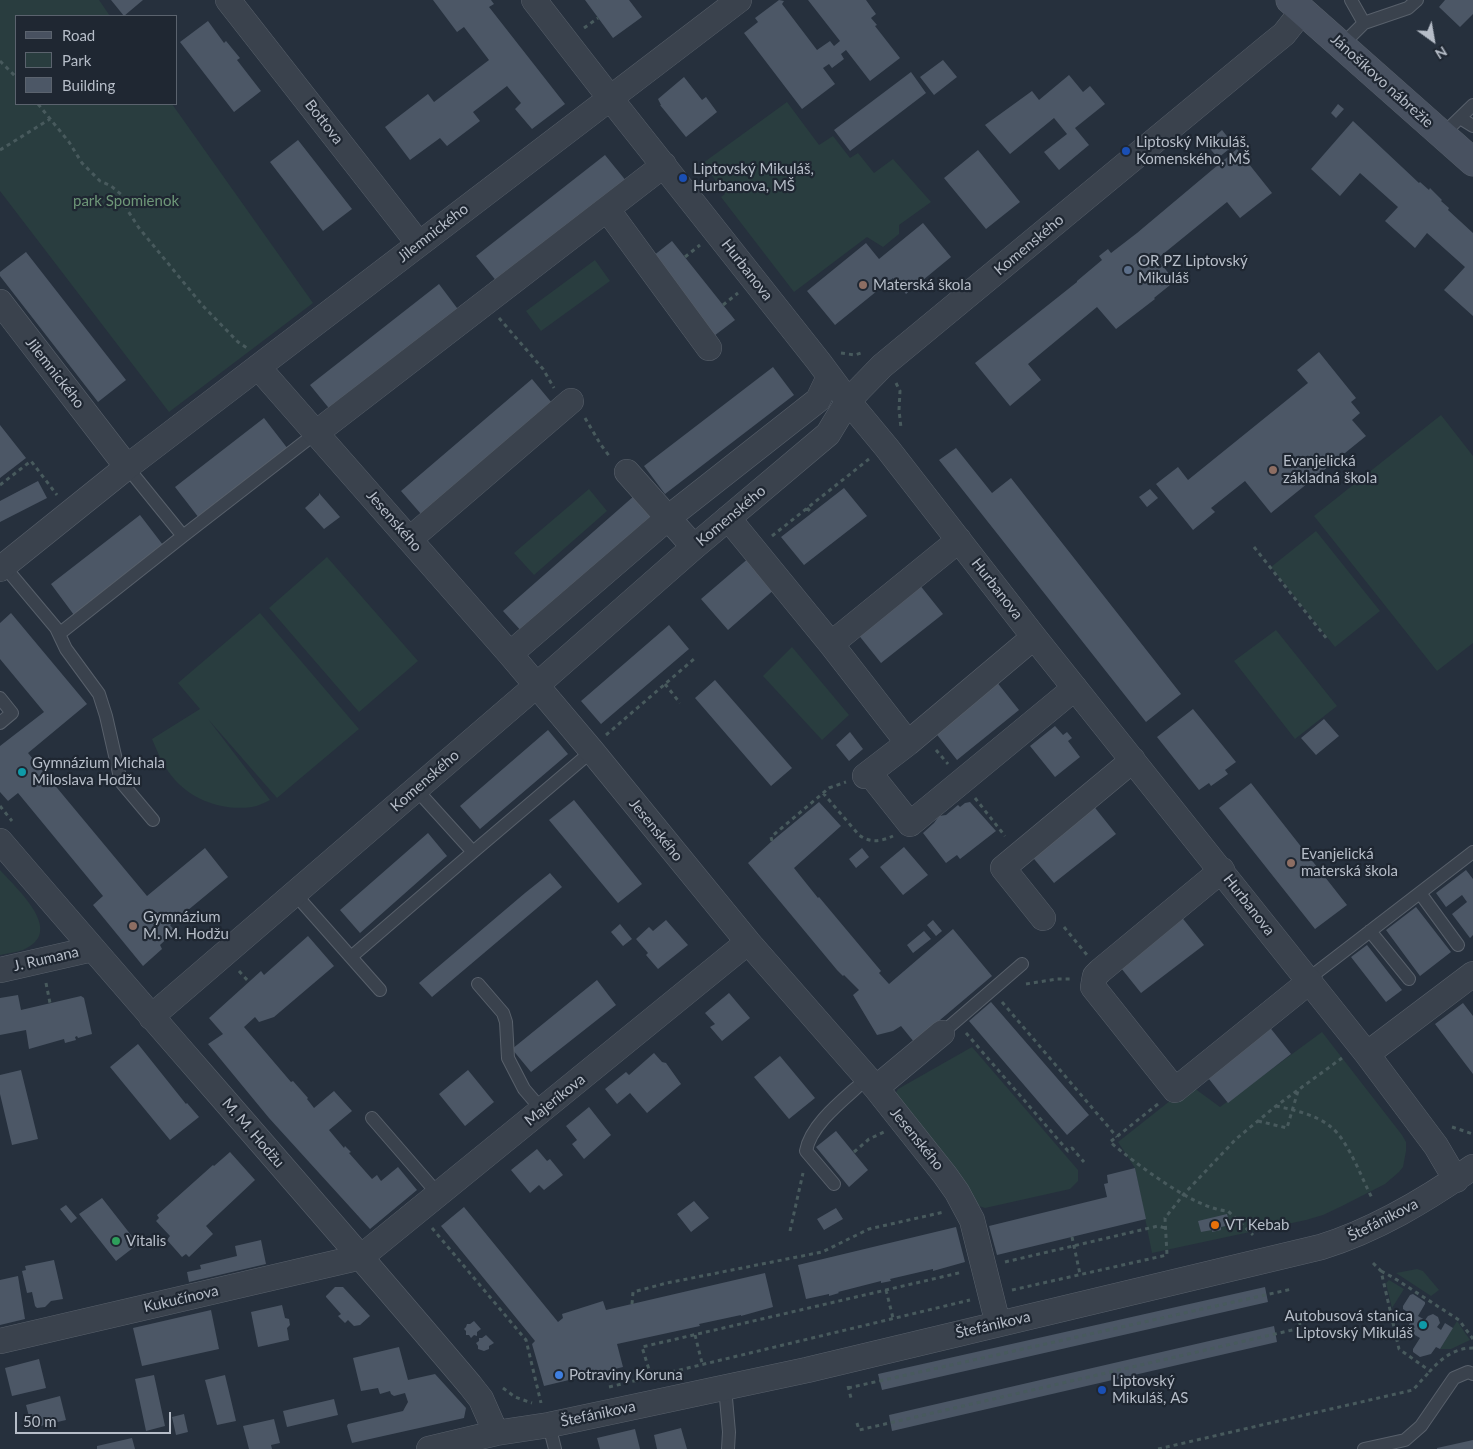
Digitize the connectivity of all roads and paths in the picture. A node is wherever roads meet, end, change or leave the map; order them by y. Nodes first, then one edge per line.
1 (228, 0) edge
2 (534, 0) edge
3 (739, 0) edge
4 (1352, 0) edge
5 (1417, 0) edge
6 (1297, 5) edge
7 (598, 18) dead end
8 (1364, 23) junction
9 (580, 32) dead end
10 (1342, 45) junction
11 (0, 61) edge
12 (15, 76) edge
13 (610, 98) junction
14 (39, 105) edge
15 (1473, 105) edge
16 (50, 119) junction
17 (1473, 126) edge
18 (1451, 127) junction
19 (0, 150) edge
20 (1473, 162) edge
21 (664, 165) junction
22 (607, 209) junction
23 (704, 242) dead end
24 (419, 244) junction
25 (685, 257) dead end
26 (742, 290) dead end
27 (0, 302) edge
28 (486, 303) junction
29 (723, 305) dead end
30 (709, 348) dead end
31 (838, 353) dead end
32 (254, 358) junction
33 (882, 366) junction
34 (829, 378) junction
35 (848, 402) junction
36 (566, 405) junction
37 (316, 433) junction
38 (903, 435) dead end
39 (871, 457) dead end
40 (128, 467) junction
41 (627, 472) joint
42 (0, 485) edge
43 (62, 502) dead end
44 (807, 508) junction
45 (812, 513) dead end
46 (668, 518) junction
47 (728, 518) junction
48 (183, 536) junction
49 (410, 539) junction
50 (959, 540) junction
51 (694, 547) junction
52 (1254, 547) dead end
53 (754, 550) junction
54 (2, 567) edge
55 (59, 634) junction
56 (1034, 637) junction
57 (1327, 639) dead end
58 (831, 644) junction
59 (510, 654) junction
60 (694, 659) dead end
61 (665, 684) junction
62 (537, 685) junction
63 (1075, 688) junction
64 (0, 698) edge
65 (680, 703) dead end
66 (0, 722) edge
67 (908, 743) junction
68 (591, 750) junction
69 (1133, 760) junction
70 (870, 778) junction
71 (416, 788) junction
72 (823, 793) junction
73 (153, 820) dead end
74 (910, 824) junction
75 (0, 841) edge
76 (772, 841) dead end
77 (473, 852) junction
78 (1472, 855) edge
79 (1222, 870) junction
80 (1420, 893) junction
81 (295, 894) junction
82 (1043, 918) joint
83 (1370, 931) junction
84 (748, 942) junction
85 (1458, 945) dead end
86 (92, 949) junction
87 (351, 958) junction
88 (1022, 964) dead end
89 (234, 965) dead end
90 (0, 970) edge
91 (1473, 974) edge
92 (1409, 978) dead end
93 (44, 979) dead end
94 (1096, 979) junction
95 (1309, 980) junction
96 (249, 982) dead end
97 (478, 984) dead end
98 (380, 990) dead end
99 (992, 993) junction
100 (50, 1004) dead end
101 (151, 1017) junction
102 (949, 1027) junction
103 (1356, 1054) junction
104 (871, 1083) junction
105 (1299, 1089) junction
106 (1176, 1090) junction
107 (1276, 1106) junction
108 (542, 1110) junction
109 (1292, 1110) junction
110 (372, 1118) dead end
111 (1257, 1121) junction
112 (1449, 1124) dead end
113 (906, 1126) junction
114 (1473, 1134) edge
115 (1117, 1136) junction
116 (854, 1152) dead end
117 (809, 1154) junction
118 (1084, 1162) dead end
119 (1464, 1174) edge
120 (834, 1184) dead end
121 (438, 1194) junction
122 (1184, 1194) junction
123 (1372, 1198) dead end
124 (966, 1207) junction
125 (427, 1223) dead end
126 (1165, 1228) junction
127 (790, 1231) dead end
128 (1254, 1235) dead end
129 (1072, 1237) dead end
130 (1074, 1246) junction
131 (362, 1257) junction
132 (1373, 1263) dead end
133 (984, 1267) junction
134 (1381, 1272) junction
135 (1080, 1274) junction
136 (1292, 1289) dead end
137 (886, 1290) junction
138 (990, 1295) junction
139 (632, 1304) dead end
140 (893, 1318) junction
141 (1299, 1321) dead end
142 (998, 1324) junction
143 (696, 1334) junction
144 (1473, 1339) edge
145 (0, 1341) edge
146 (1473, 1348) edge
147 (702, 1363) junction
148 (1430, 1371) junction
149 (1473, 1374) edge
150 (651, 1376) junction
151 (847, 1382) dead end
152 (497, 1383) dead end
153 (725, 1387) junction
154 (606, 1388) dead end
155 (848, 1388) junction
156 (851, 1398) dead end
157 (546, 1410) junction
158 (857, 1423) dead end
159 (496, 1433) junction
160 (429, 1449) edge
161 (555, 1449) edge
162 (728, 1449) edge
163 (1158, 1449) edge
164 (1364, 1449) edge

1 - 24 street, Bottova
2 - 13 street, Hurbanova
3 - 13 street, Jilemnického
4 - 8 lane
5 - 8 lane
6 - 10 main road, Jánošíkovo nábrežie
6 - 33 street, Komenského
7 - 9 path
8 - 10 lane
10 - 18 main road, Jánošíkovo nábrežie
11 - 12 path
13 - 21 street, Hurbanova
13 - 24 street, Jilemnického
14 - 16 path
15 - 18 lane
16 - 19 path
16 - 32 path
17 - 18 lane
18 - 20 main road, Jánošíkovo nábrežie
21 - 22 street
21 - 34 street, Hurbanova
22 - 28 street
22 - 30 street
23 - 25 path
24 - 32 street, Jilemnického
26 - 29 path
27 - 40 street, Jilemnického
28 - 36 path
28 - 37 street
31 - 33 path
32 - 37 street, Jesenského
32 - 40 street, Jilemnického
33 - 35 street, Komenského
33 - 38 path
34 - 35 street, Hurbanova
34 - 46 street
35 - 47 street, Komenského
35 - 50 street, Hurbanova
36 - 41 path
36 - 49 street
37 - 48 lane
37 - 49 street, Jesenského
39 - 44 path
40 - 48 lane
40 - 54 street, Jilemnického
41 - 46 street
42 - 43 path
44 - 45 path
44 - 53 path
46 - 51 street
46 - 59 street
47 - 51 street, Komenského
47 - 53 street
48 - 55 lane
49 - 59 street, Jesenského
50 - 56 street, Hurbanova
50 - 58 street
51 - 62 street, Komenského
52 - 57 path
53 - 58 street
54 - 55 lane
55 - 73 lane
56 - 63 street, Hurbanova
56 - 67 street
58 - 67 street
59 - 62 street, Jesenského
60 - 61 path
61 - 65 path
61 - 68 path
62 - 68 street, Jesenského
62 - 71 street, Komenského
63 - 69 street, Hurbanova
63 - 74 street
64 - 66 lane
67 - 70 street
68 - 77 lane
68 - 84 street, Jesenského
69 - 79 street, Hurbanova
69 - 82 street
70 - 72 path
70 - 74 street
71 - 77 lane
71 - 81 street, Komenského
72 - 74 path
72 - 76 path
75 - 86 street, M. M. Hodžu
77 - 87 lane
78 - 80 lane
79 - 94 street
79 - 95 street, Hurbanova
80 - 83 lane
80 - 85 lane
81 - 87 lane
81 - 101 street, Komenského
82 - 94 path
83 - 92 lane
83 - 95 lane
84 - 104 street, Jesenského
84 - 108 street, Majeríkova
86 - 90 street, J. Rumana
86 - 101 street, M. M. Hodžu
87 - 98 lane
88 - 99 lane
89 - 96 path
91 - 103 street
93 - 100 path
94 - 99 path
94 - 106 street
95 - 103 street, Hurbanova
95 - 106 street
97 - 108 lane
99 - 102 lane
99 - 115 path
101 - 131 street, M. M. Hodžu
102 - 104 street
102 - 118 path
103 - 105 path
103 - 119 street, Hurbanova
104 - 113 street, Jesenského
104 - 117 lane
105 - 107 path
105 - 109 path
106 - 115 path
107 - 109 path
107 - 111 path
108 - 121 street, Majeríkova
109 - 111 path
109 - 123 path
110 - 121 lane
111 - 122 path
112 - 114 path
113 - 116 path
113 - 124 street, Jesenského
115 - 122 path
117 - 120 lane
117 - 127 path
119 - 142 street, Štefánikova
121 - 131 street, Majeríkova
122 - 126 path
122 - 128 path
124 - 133 street, Jesenského
124 - 139 path
125 - 157 path
126 - 130 path
126 - 135 path
129 - 130 path
130 - 133 path
130 - 135 path
131 - 145 street, Kukučínova
131 - 159 street, M. M. Hodžu
132 - 134 path
133 - 137 path
133 - 138 street, Jesenského
134 - 144 path
134 - 148 path
135 - 138 path
136 - 155 path
137 - 140 path
137 - 143 path
138 - 140 path
138 - 142 street, Jesenského
140 - 147 path
141 - 158 path
142 - 153 street, Štefánikova
143 - 147 path
143 - 150 path
146 - 148 path
147 - 150 path
148 - 163 path
149 - 164 lane
150 - 154 path
151 - 155 path
152 - 157 path
153 - 157 street, Štefánikova
153 - 162 lane
155 - 156 path
157 - 159 street, Štefánikova
157 - 161 lane
159 - 160 street, Štefánikova

